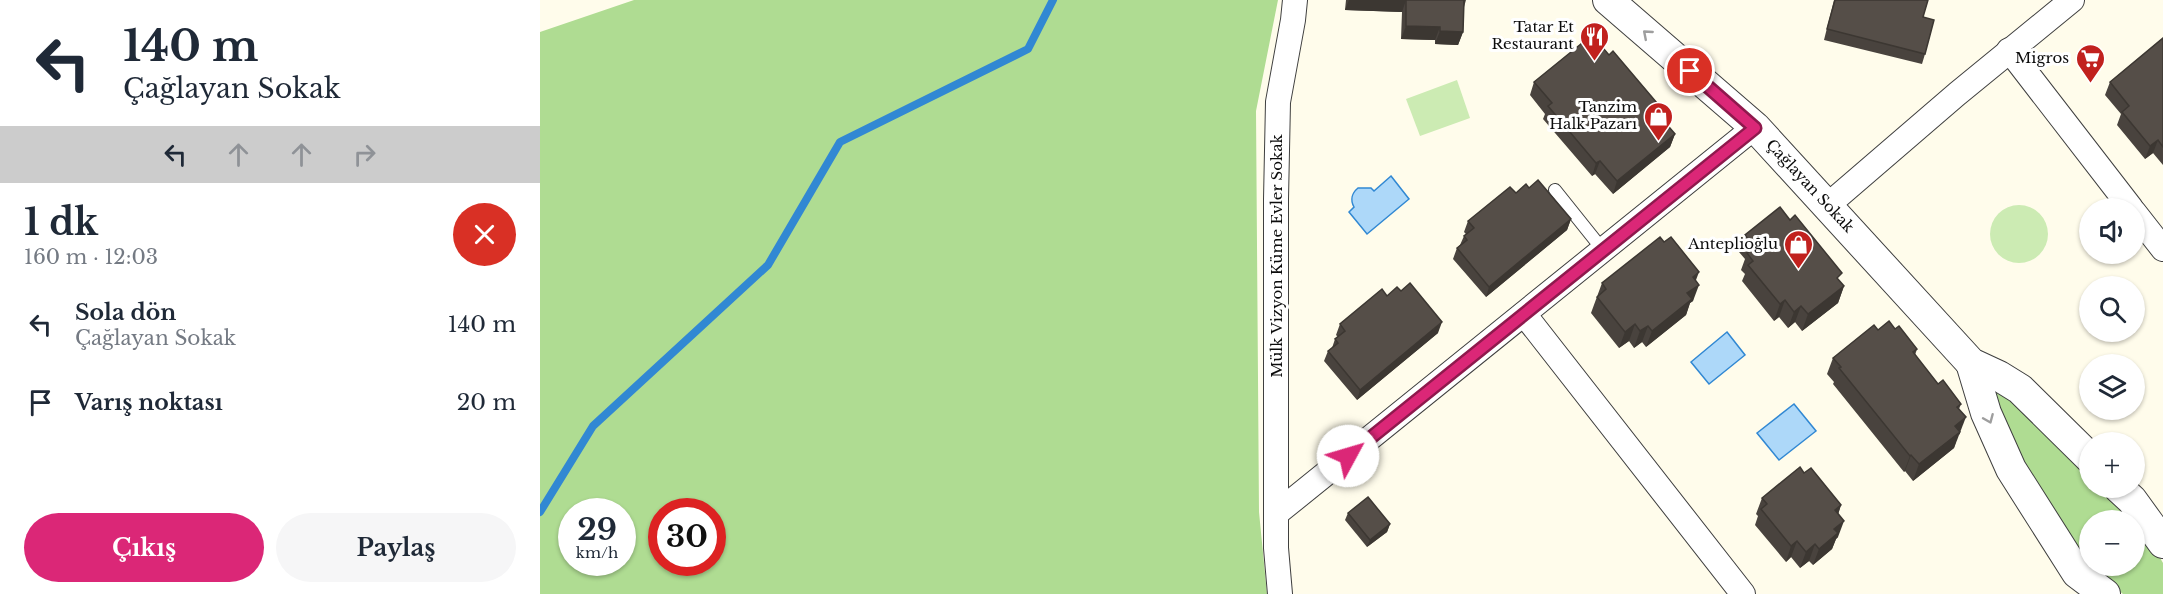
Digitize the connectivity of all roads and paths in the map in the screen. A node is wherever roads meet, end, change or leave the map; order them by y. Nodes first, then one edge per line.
1 (1295, 0) edge
2 (1608, 0) edge
3 (2072, 0) edge
4 (2009, 50) junction
5 (1755, 128) junction
6 (1554, 190) dead end
7 (2124, 198) edge
8 (1828, 206) junction
9 (2145, 226) edge
10 (2163, 249) edge
11 (1603, 250) junction
12 (1524, 314) junction
13 (1971, 363) junction
14 (2079, 447) edge
15 (2130, 498) edge
16 (1277, 513) junction
17 (2163, 543) edge
18 (1280, 594) edge
19 (1743, 594) edge
20 (2105, 594) edge

1 - 16 street, Mülk Vizyon Küme Evler Sokak
5 -> 2 street, Çağlayan Sokak
3 - 4 street
4 - 7 street
4 - 8 street
5 - 8 street, Çağlayan Sokak
5 - 11 street
6 - 11 lane
8 - 13 street, Çağlayan Sokak
9 - 10 street
11 - 12 street
12 - 16 street
12 - 19 street
13 - 14 street
13 -> 20 street
15 - 17 street
16 - 18 street, Mülk Vizyon Küme Evler Sokak

